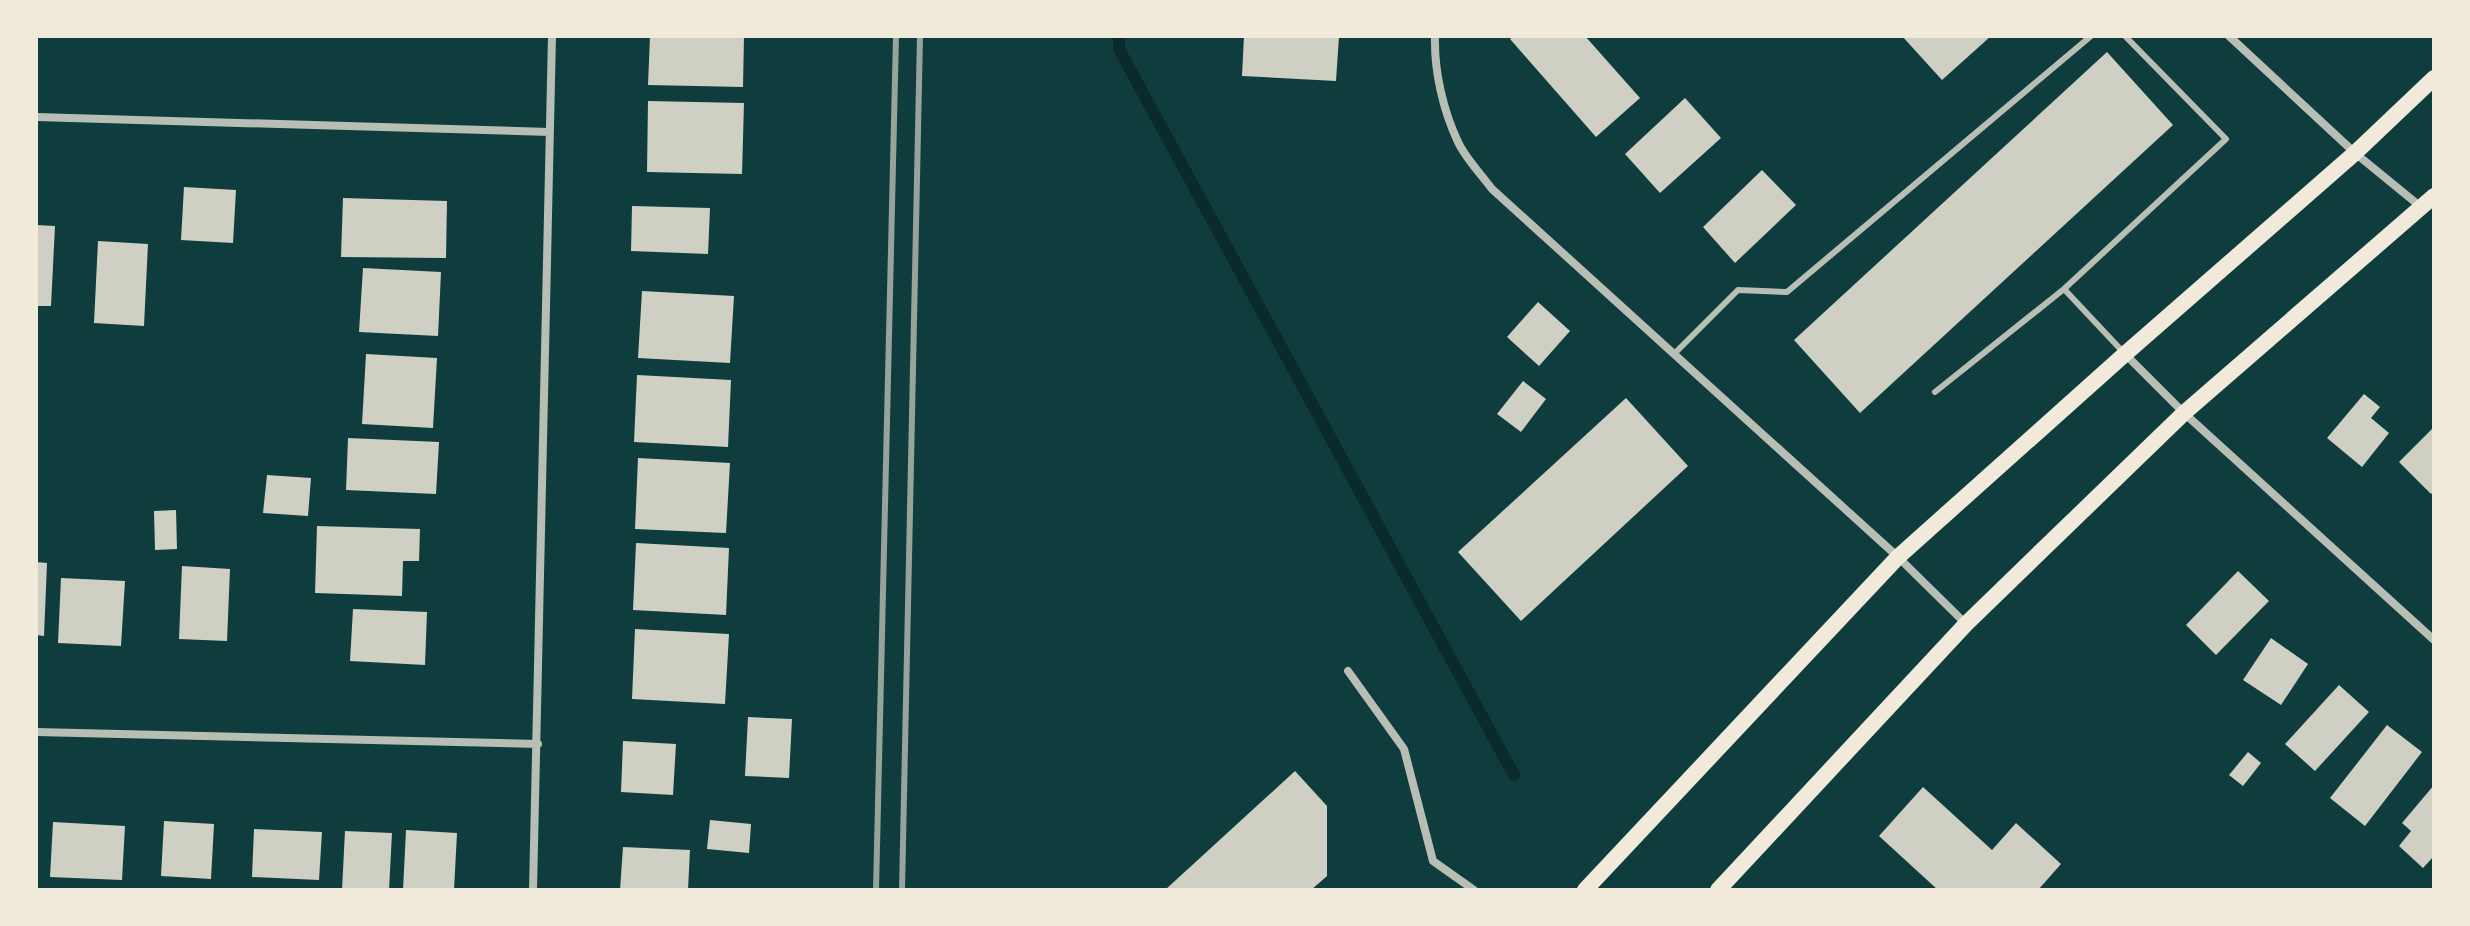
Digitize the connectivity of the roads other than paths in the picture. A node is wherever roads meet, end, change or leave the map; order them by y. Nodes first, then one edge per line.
1 (552, 36) edge
2 (1435, 36) edge
3 (2091, 36) edge
4 (2125, 36) edge
5 (2141, 36) edge
6 (2229, 36) edge
7 (2134, 44) junction
8 (2434, 78) edge
9 (36, 117) edge
10 (550, 132) junction
11 (2355, 153) junction
12 (2427, 202) edge
13 (2064, 289) junction
14 (1674, 354) junction
15 (2125, 354) junction
16 (1935, 392) dead end
17 (2184, 413) junction
18 (1898, 557) junction
19 (1966, 624) junction
20 (2434, 640) edge
21 (1348, 671) dead end
22 (36, 732) edge
23 (538, 744) junction
24 (533, 890) edge
25 (1474, 890) edge
26 (1585, 890) edge
27 (1718, 890) edge

1 - 10 street
2 - 14 street
3 - 14 lane
4 - 7 lane
5 - 7 lane
6 - 11 street
7 - 13 lane
8 - 11 main road
9 - 10 street
10 - 23 street
11 - 12 street
11 - 15 main road
12 - 17 main road
13 - 15 lane
13 - 16 lane
14 - 18 street
15 - 17 street
15 - 18 main road
17 - 19 main road
17 - 20 street
18 - 19 street
18 - 26 main road
19 - 27 main road
21 - 25 street
22 - 23 street
23 - 24 street

